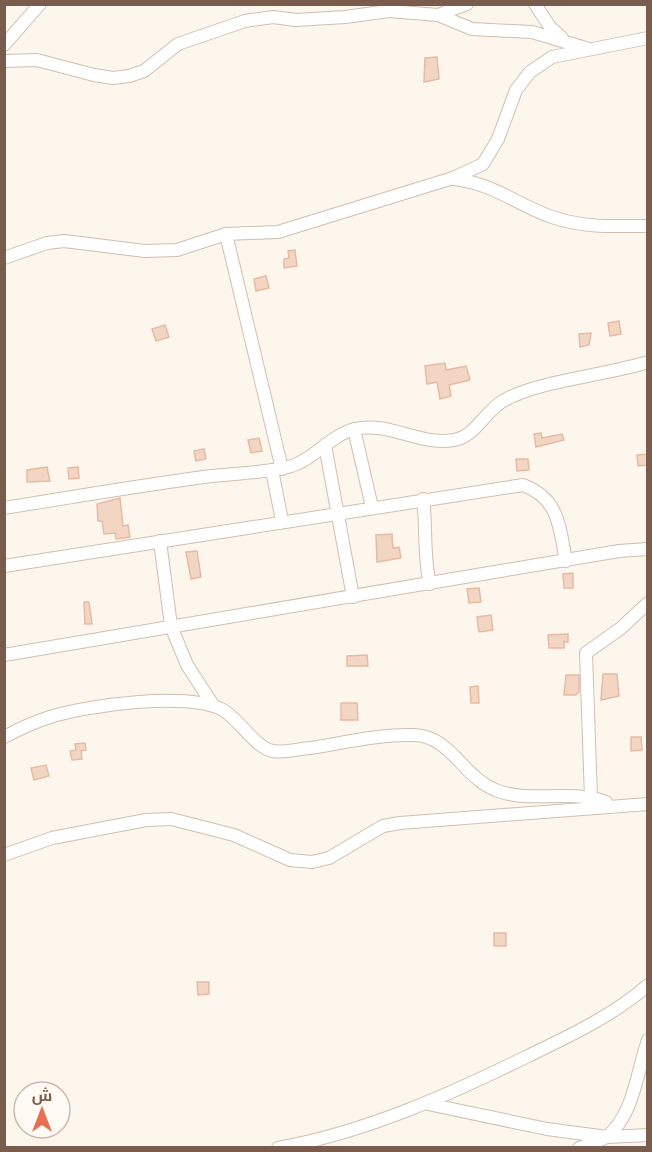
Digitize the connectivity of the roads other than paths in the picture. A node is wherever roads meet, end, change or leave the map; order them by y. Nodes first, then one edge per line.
1 (40, 4) edge
2 (467, 4) edge
3 (535, 4) edge
4 (438, 15) junction
5 (648, 38) edge
6 (566, 42) junction
7 (4, 45) edge
8 (593, 50) junction
9 (4, 61) edge
10 (453, 178) junction
11 (648, 226) edge
12 (226, 234) junction
13 (4, 258) edge
14 (648, 362) edge
15 (354, 429) junction
16 (325, 445) junction
17 (277, 470) junction
18 (4, 496) edge
19 (423, 499) junction
20 (21, 505) junction
21 (372, 507) junction
22 (4, 508) edge
23 (338, 512) junction
24 (282, 521) junction
25 (160, 542) junction
26 (648, 549) edge
27 (566, 561) junction
28 (4, 566) edge
29 (430, 584) junction
30 (353, 597) junction
31 (648, 603) edge
32 (171, 626) junction
33 (4, 655) edge
34 (213, 705) junction
35 (4, 737) edge
36 (591, 798) junction
37 (648, 804) edge
38 (613, 805) junction
39 (4, 855) edge
40 (648, 985) edge
41 (648, 1040) edge
42 (427, 1104) junction
43 (648, 1135) edge
44 (607, 1137) junction
45 (278, 1148) edge
46 (579, 1148) edge

1 - 7 street
2 - 4 street
3 - 6 street
4 - 6 street
4 - 9 street
5 - 8 street
6 - 8 street
8 - 10 street
10 - 11 street
10 - 12 street
12 - 13 street
12 - 17 street
14 - 15 street
15 - 16 street
15 - 21 street
16 - 17 street
16 - 23 street
17 - 20 street
17 - 24 street
18 - 20 street
19 - 21 street
19 - 27 street
19 - 29 street
20 - 22 street
21 - 23 street
23 - 24 street
23 - 30 street
24 - 25 street
25 - 28 street
25 - 32 street
26 - 27 street
27 - 29 street
29 - 30 street
30 - 32 street
31 - 36 street
32 - 33 street
32 - 34 street
34 - 35 street
34 - 36 street
36 - 38 street
37 - 38 street
38 - 39 street
40 - 42 street
41 - 44 street
42 - 44 street
42 - 45 street
43 - 44 street
44 - 46 street

